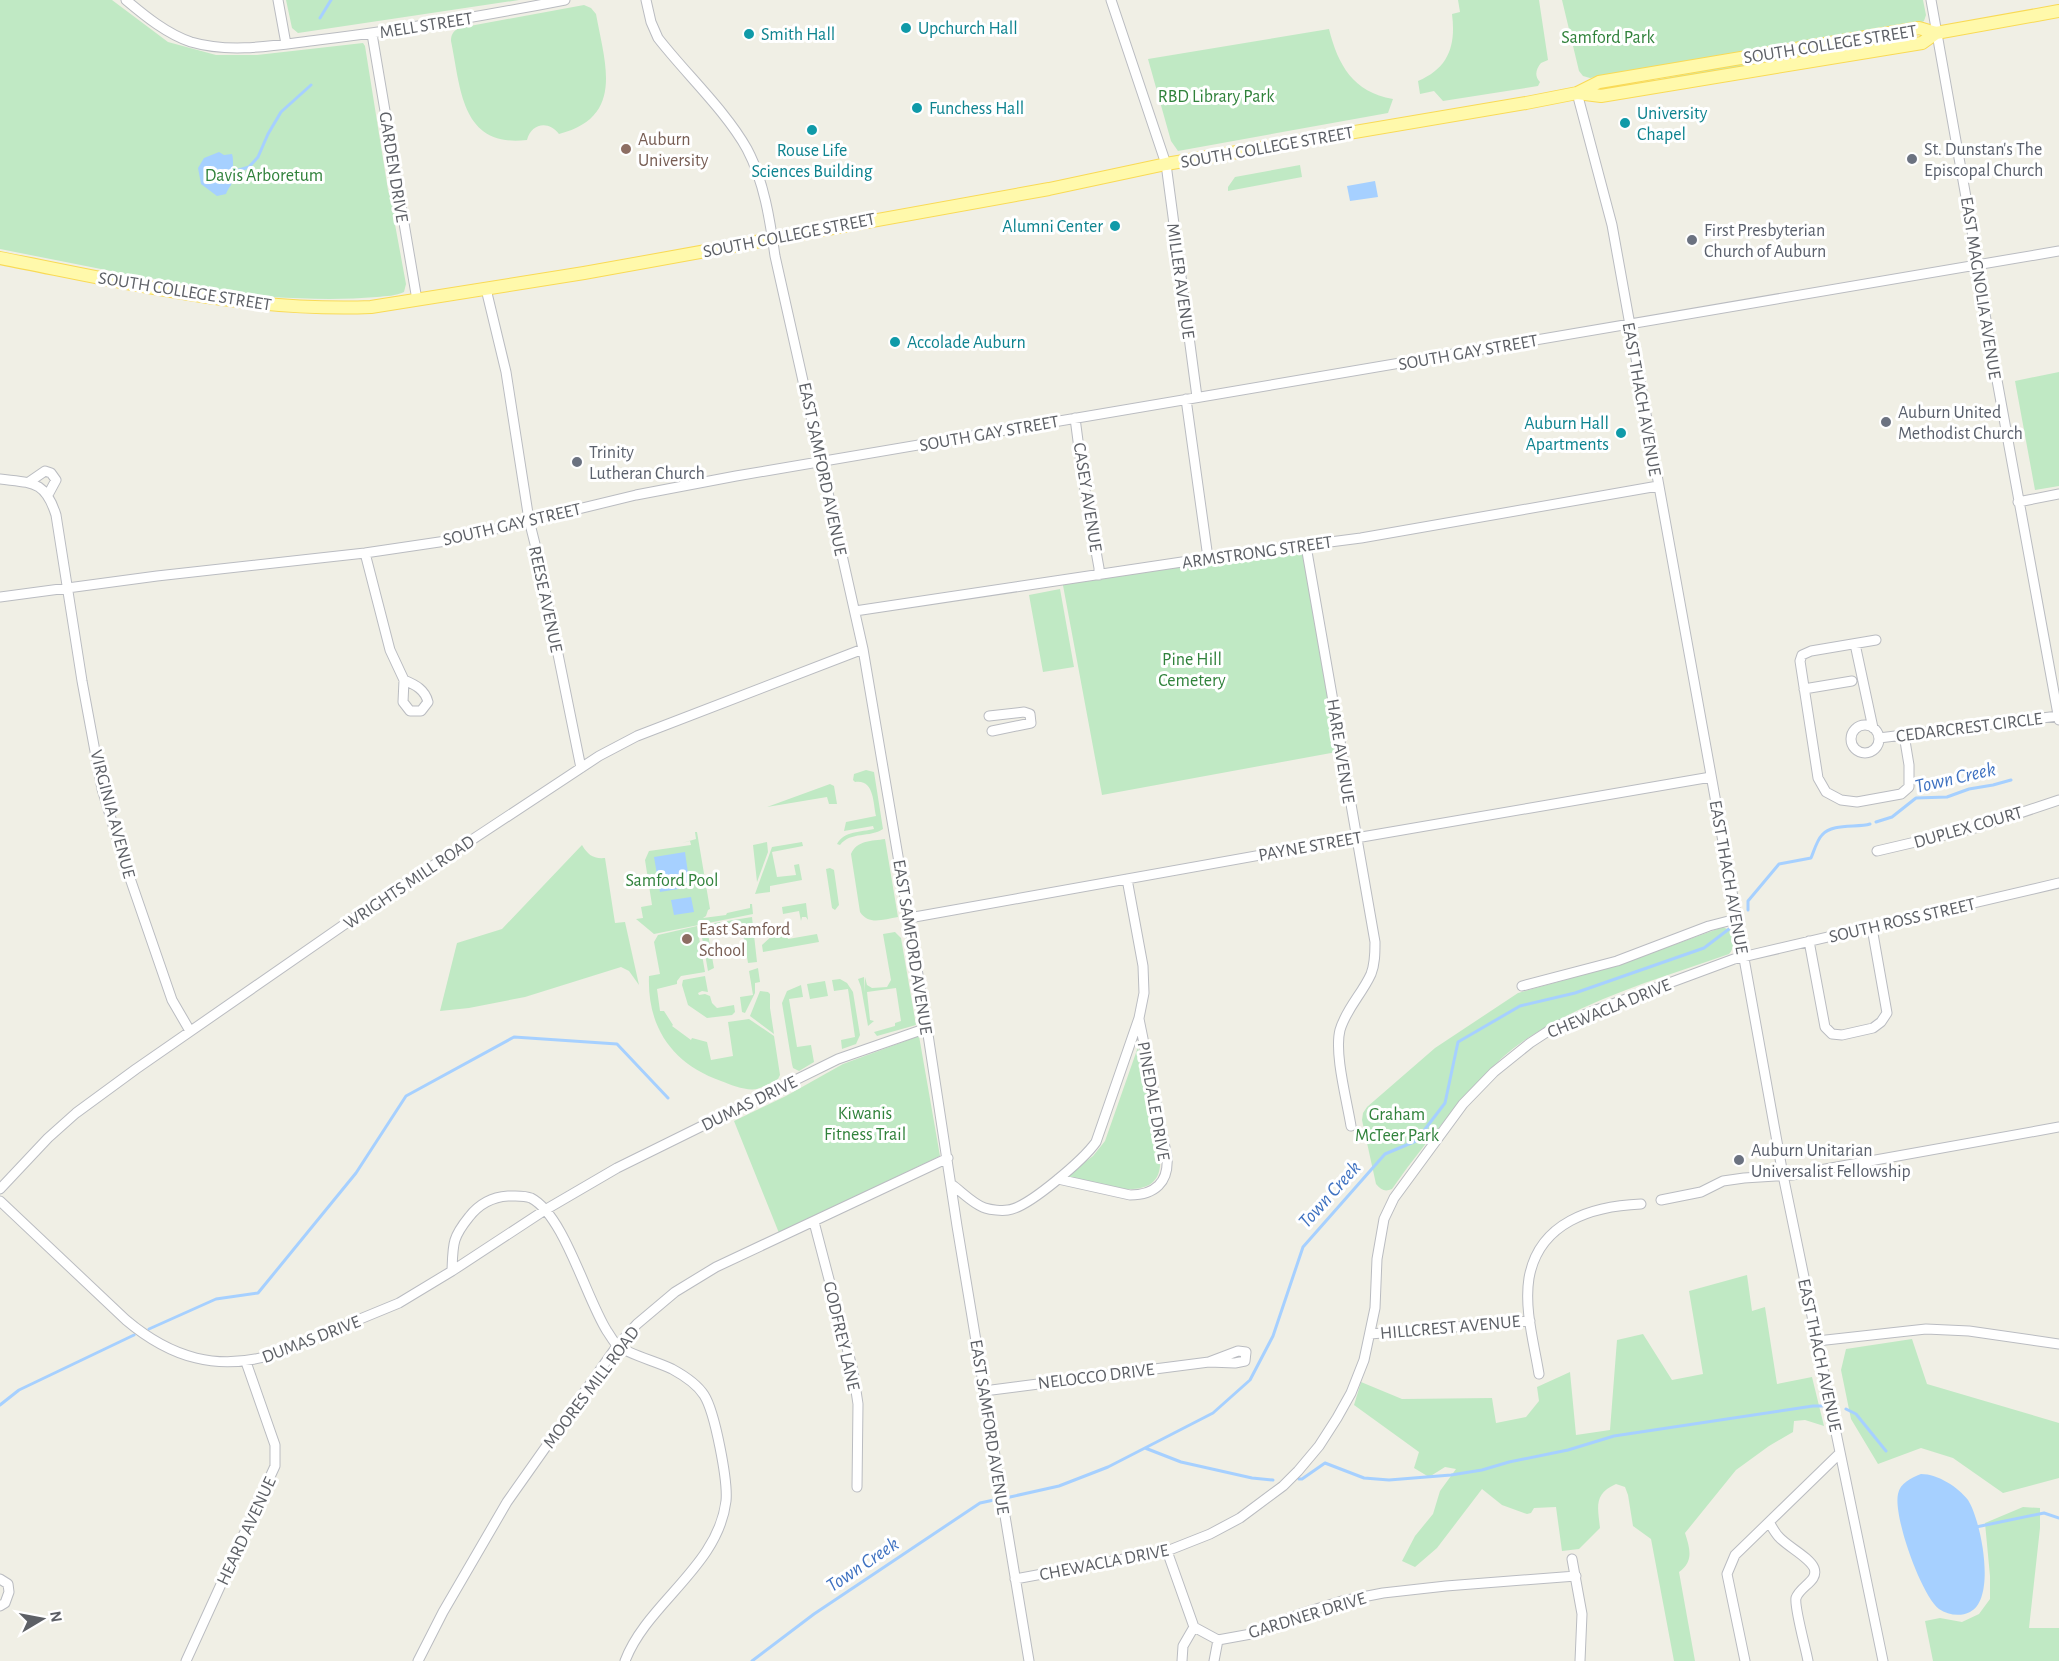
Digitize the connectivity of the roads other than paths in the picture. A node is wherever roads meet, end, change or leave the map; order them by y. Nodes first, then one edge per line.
1 (126, 0) edge
2 (278, 0) edge
3 (565, 0) edge
4 (646, 0) edge
5 (1111, 0) edge
6 (1931, 0) edge
7 (2059, 11) edge
8 (372, 33) junction
9 (1936, 33) junction
10 (286, 44) junction
11 (1577, 93) junction
12 (1166, 164) junction
13 (772, 238) junction
14 (2059, 251) edge
15 (0, 258) edge
16 (1978, 265) junction
17 (486, 288) junction
18 (417, 300) junction
19 (1629, 324) junction
20 (1197, 397) junction
21 (1186, 399) junction
22 (1075, 418) junction
23 (821, 462) junction
24 (0, 479) edge
25 (29, 482) junction
26 (1658, 486) junction
27 (49, 494) junction
28 (2059, 494) edge
29 (2018, 502) junction
30 (529, 520) junction
31 (1306, 546) junction
32 (365, 553) junction
33 (1208, 558) junction
34 (1099, 575) junction
35 (66, 588) junction
36 (0, 597) edge
37 (855, 611) junction
38 (1876, 640) dead end
39 (1855, 644) junction
40 (863, 649) junction
41 (404, 680) dead end
42 (1852, 681) dead end
43 (1804, 689) junction
44 (989, 716) dead end
45 (2059, 718) edge
46 (1873, 728) junction
47 (992, 731) dead end
48 (1904, 735) junction
49 (1879, 738) junction
50 (581, 768) junction
51 (1712, 777) junction
52 (2059, 800) edge
53 (1356, 838) junction
54 (1877, 851) dead end
55 (1127, 879) junction
56 (2059, 883) edge
57 (909, 918) junction
58 (1736, 919) junction
59 (1872, 928) junction
60 (1809, 941) junction
61 (1744, 956) junction
62 (1522, 986) dead end
63 (1139, 1018) junction
64 (927, 1028) junction
65 (190, 1031) junction
66 (1351, 1126) dead end
67 (2059, 1127) edge
68 (948, 1158) junction
69 (1783, 1175) junction
70 (1058, 1179) junction
71 (951, 1184) junction
72 (0, 1189) edge
73 (1661, 1200) dead end
74 (0, 1201) edge
75 (1641, 1204) dead end
76 (545, 1210) junction
77 (814, 1222) junction
78 (452, 1271) junction
79 (1530, 1321) junction
80 (1370, 1334) junction
81 (1817, 1341) junction
82 (2059, 1344) edge
83 (617, 1346) junction
84 (246, 1362) junction
85 (1209, 1362) dead end
86 (1539, 1374) dead end
87 (984, 1391) junction
88 (1840, 1453) junction
89 (857, 1487) dead end
90 (1769, 1522) junction
91 (1167, 1551) junction
92 (1572, 1559) dead end
93 (1576, 1576) junction
94 (0, 1579) edge
95 (1015, 1579) junction
96 (0, 1605) edge
97 (1194, 1627) junction
98 (1218, 1640) junction
99 (186, 1661) edge
100 (418, 1661) edge
101 (625, 1661) edge
102 (1029, 1661) edge
103 (1182, 1661) edge
104 (1214, 1661) edge
105 (1580, 1661) edge
106 (1745, 1661) edge
107 (1808, 1661) edge
108 (1883, 1661) edge

1 - 10 street, MELL STREET
2 - 10 street
3 - 8 street, MELL STREET
4 - 13 street, EAST SAMFORD AVENUE
5 - 12 street, MILLER AVENUE
6 - 9 street, EAST MAGNOLIA AVENUE
7 - 9 main road, SOUTH COLLEGE STREET
8 - 10 street, MELL STREET
8 - 18 street, GARDEN DRIVE
9 - 11 main road, SOUTH COLLEGE STREET
9 - 16 street, EAST MAGNOLIA AVENUE
11 - 12 main road, SOUTH COLLEGE STREET
11 - 19 street, EAST THACH AVENUE
12 - 13 main road, SOUTH COLLEGE STREET
12 - 20 street, MILLER AVENUE
13 - 17 main road, SOUTH COLLEGE STREET
13 - 23 street, EAST SAMFORD AVENUE
14 - 16 street, SOUTH GAY STREET
15 - 18 main road, SOUTH COLLEGE STREET
16 - 19 street, SOUTH GAY STREET
16 - 29 street, EAST MAGNOLIA AVENUE
17 - 18 main road, SOUTH COLLEGE STREET
17 - 30 street, REESE AVENUE
19 - 20 street, SOUTH GAY STREET
19 - 26 street, EAST THACH AVENUE
20 - 21 street, SOUTH GAY STREET
21 - 22 street, SOUTH GAY STREET
21 - 33 street
22 - 23 street, SOUTH GAY STREET
22 - 34 street, CASEY AVENUE
23 - 30 street, SOUTH GAY STREET
23 - 37 street, EAST SAMFORD AVENUE
24 - 25 street
25 - 27 street
25 - 27 street, VIRGINIA AVENUE
26 - 31 street, ARMSTRONG STREET
26 - 51 street, EAST THACH AVENUE
27 - 35 street, VIRGINIA AVENUE
28 - 29 street
29 - 45 street, EAST MAGNOLIA AVENUE
30 - 32 street, SOUTH GAY STREET
30 - 50 street, REESE AVENUE
31 - 33 street, ARMSTRONG STREET
31 - 53 street, HARE AVENUE
32 - 35 street, SOUTH GAY STREET
32 - 41 street
33 - 34 street, ARMSTRONG STREET
34 - 37 street, ARMSTRONG STREET
35 - 36 street, SOUTH GAY STREET
35 - 65 street, VIRGINIA AVENUE
37 - 40 street, EAST SAMFORD AVENUE
38 - 39 street
39 - 43 street
39 - 46 street
40 - 50 street, WRIGHTS MILL ROAD
40 - 57 street, EAST SAMFORD AVENUE
42 - 43 street
43 - 48 street
44 - 47 street
45 - 48 street, CEDARCREST CIRCLE
46 - 49 street, CEDARCREST CIRCLE
46 - 49 street, CEDARCREST CIRCLE
48 - 49 street, CEDARCREST CIRCLE
50 - 65 street, WRIGHTS MILL ROAD
51 - 53 street, PAYNE STREET
51 - 58 street, EAST THACH AVENUE
52 - 54 street, DUPLEX COURT
53 - 55 street, PAYNE STREET
53 - 66 street, HARE AVENUE
55 - 57 street, PAYNE STREET
55 - 63 street, PINEDALE DRIVE
56 - 59 street, SOUTH ROSS STREET
57 - 64 street, EAST SAMFORD AVENUE
58 - 61 street, EAST THACH AVENUE
58 - 62 street
59 - 60 street, SOUTH ROSS STREET
59 - 60 street
60 - 61 street, SOUTH ROSS STREET
61 - 69 street, EAST THACH AVENUE
61 - 80 street, CHEWACLA DRIVE
63 - 70 street, PINEDALE DRIVE
63 - 70 street, PINEDALE DRIVE
64 - 68 street, EAST SAMFORD AVENUE
64 - 76 street, DUMAS DRIVE
65 - 72 street, WRIGHTS MILL ROAD
67 - 69 street
68 - 71 street, EAST SAMFORD AVENUE
68 - 77 street, MOORES MILL ROAD
69 - 73 street
69 - 81 street, EAST THACH AVENUE
70 - 71 street, PINEDALE DRIVE
71 - 87 street, EAST SAMFORD AVENUE
74 - 84 street, DUMAS DRIVE
75 - 79 street
76 - 78 street, DUMAS DRIVE
76 - 78 street
76 - 83 street
77 - 83 street, MOORES MILL ROAD
77 - 89 street, GODFREY LANE
78 - 84 street, DUMAS DRIVE
79 - 80 street, HILLCREST AVENUE
79 - 86 street
80 - 91 street, CHEWACLA DRIVE
81 - 82 street
81 - 88 street, EAST THACH AVENUE
83 - 100 street, MOORES MILL ROAD
83 - 101 street
84 - 99 street, HEARD AVENUE
85 - 87 street, NELOCCO DRIVE
87 - 95 street, EAST SAMFORD AVENUE
88 - 90 street
88 - 108 street, EAST THACH AVENUE
90 - 106 street
90 - 107 street
91 - 95 street, CHEWACLA DRIVE
91 - 97 street
92 - 93 street
93 - 98 street, GARDNER DRIVE
93 - 105 street
94 - 96 street
95 - 102 street, EAST SAMFORD AVENUE
97 - 98 street
97 - 103 street
98 - 104 street

